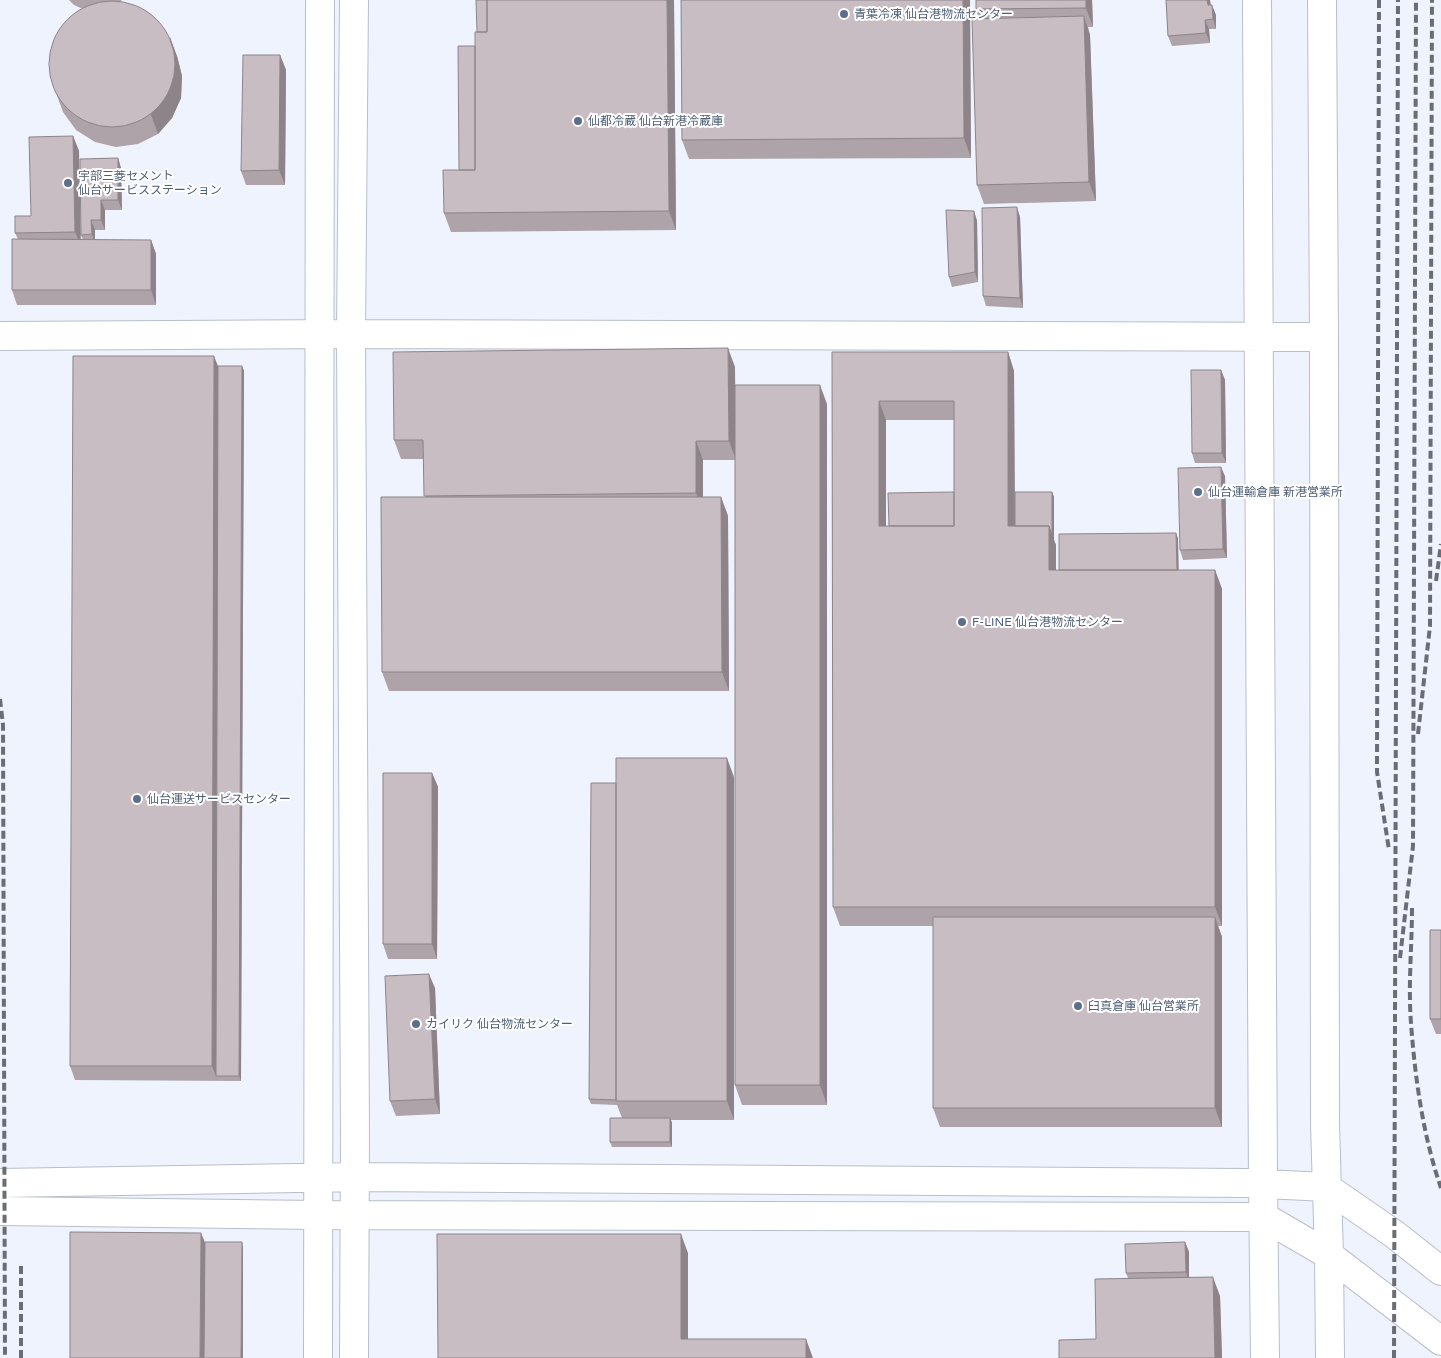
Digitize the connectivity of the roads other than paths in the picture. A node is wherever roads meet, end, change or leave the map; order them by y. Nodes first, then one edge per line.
1 (320, 0) edge
2 (354, 0) edge
3 (1257, 0) edge
4 (1322, 0) edge
5 (351, 334) junction
6 (319, 335) junction
7 (0, 336) edge
8 (1260, 336) junction
9 (1324, 337) junction
10 (355, 1176) junction
11 (317, 1178) junction
12 (0, 1182) edge
13 (1263, 1183) junction
14 (1326, 1187) junction
15 (0, 1211) edge
16 (355, 1214) junction
17 (318, 1215) junction
18 (1264, 1217) junction
19 (1329, 1255) junction
20 (1441, 1271) edge
21 (1441, 1341) edge
22 (318, 1358) edge
23 (354, 1358) edge
24 (1265, 1358) edge
25 (1330, 1358) edge

1 - 6 street
2 - 5 street
3 - 8 street
4 - 9 street
5 - 6 street
5 - 8 street
5 - 10 street
6 - 7 street
6 - 11 street
8 - 9 street
8 - 13 street
9 - 14 street
10 - 11 street
10 - 13 street
10 - 16 street
11 - 12 street
11 - 17 street
13 - 14 street
13 - 18 street
14 - 19 street
14 - 20 street
15 - 17 street
16 - 17 street
16 - 18 street
16 - 23 street
17 - 22 street
18 - 19 street
18 - 24 street
19 - 21 street
19 - 25 street

